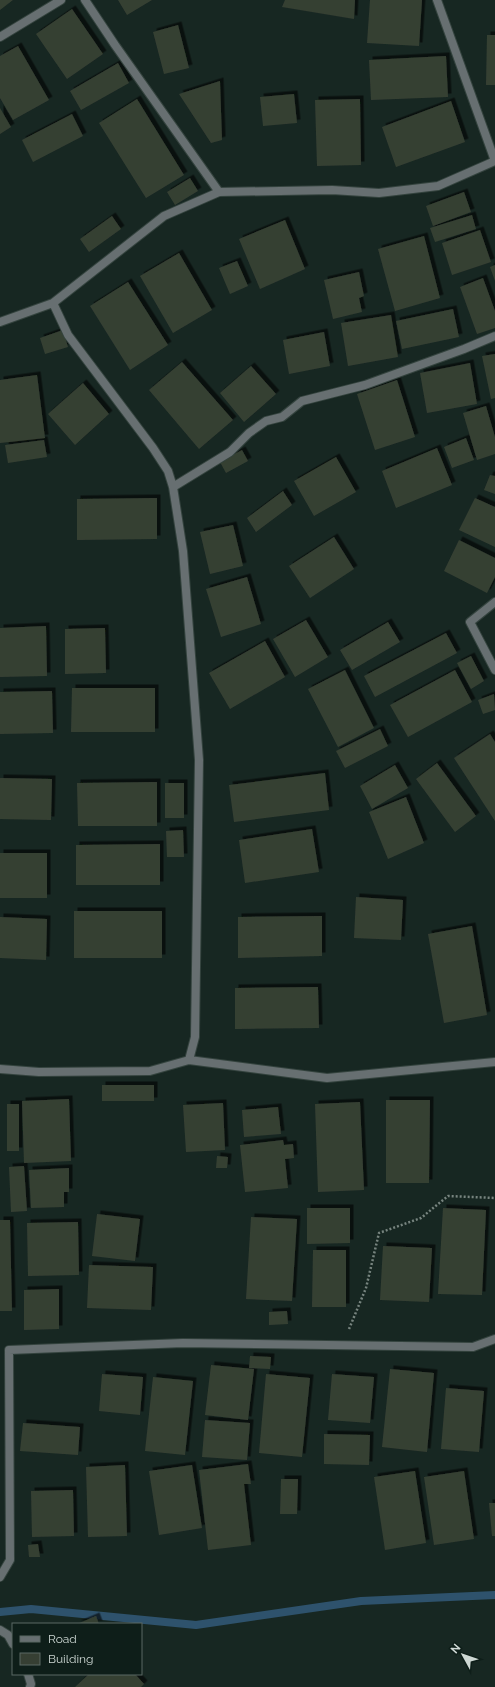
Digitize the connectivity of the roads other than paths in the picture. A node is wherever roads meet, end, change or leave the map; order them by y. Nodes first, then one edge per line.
1 (61, 0) edge
2 (85, 0) edge
3 (437, 0) edge
4 (0, 37) edge
5 (495, 161) edge
6 (219, 192) junction
7 (53, 303) junction
8 (0, 322) edge
9 (495, 336) edge
10 (172, 487) junction
11 (495, 602) edge
12 (495, 670) edge
13 (190, 1060) junction
14 (495, 1062) edge
15 (0, 1069) edge
16 (495, 1339) edge
17 (0, 1577) edge
18 (0, 1630) edge
19 (12, 1642) edge
20 (28, 1675) edge
21 (30, 1687) edge

1 - 4 street
2 - 6 street
3 - 5 street
5 - 6 street
6 - 7 street
7 - 8 street
7 - 10 street
9 - 10 street
10 - 13 street
11 - 12 street
13 - 14 street
13 - 15 street
16 - 17 street
18 - 19 street
20 - 21 street

